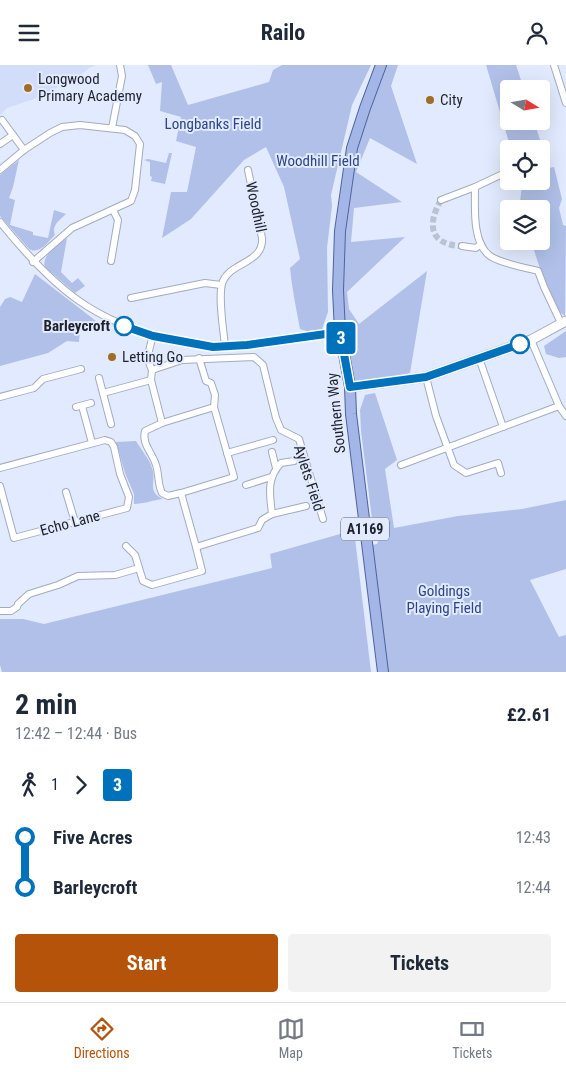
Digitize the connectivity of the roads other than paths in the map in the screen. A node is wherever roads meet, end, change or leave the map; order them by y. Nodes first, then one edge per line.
1 (120, 65) edge
2 (381, 65) edge
3 (554, 65) edge
4 (566, 103) edge
5 (2, 120) dead end
6 (112, 128) junction
7 (13, 135) junction
8 (0, 144) edge
9 (24, 150) junction
10 (0, 170) edge
11 (248, 170) dead end
12 (500, 175) edge
13 (475, 187) junction
14 (442, 200) dead end
15 (112, 210) junction
16 (0, 222) edge
17 (5, 230) junction
18 (0, 236) edge
19 (481, 244) junction
20 (462, 246) tunnel mouth
21 (111, 261) dead end
22 (33, 262) junction
23 (221, 285) junction
24 (131, 298) dead end
25 (564, 322) edge
26 (340, 332) junction
27 (153, 336) junction
28 (532, 340) junction
29 (225, 347) junction
30 (200, 358) junction
31 (479, 358) junction
32 (81, 369) dead end
33 (152, 370) junction
34 (426, 377) junction
35 (99, 378) dead end
36 (151, 380) junction
37 (350, 387) junction
38 (103, 393) junction
39 (0, 397) edge
40 (91, 403) dead end
41 (560, 406) junction
42 (214, 407) junction
43 (566, 416) edge
44 (162, 423) junction
45 (111, 424) dead end
46 (503, 427) junction
47 (273, 440) dead end
48 (92, 443) junction
49 (448, 447) junction
50 (272, 452) dead end
51 (227, 453) junction
52 (294, 461) dead end
53 (401, 465) dead end
54 (0, 468) edge
55 (276, 468) junction
56 (501, 473) dead end
57 (271, 477) junction
58 (246, 485) dead end
59 (0, 486) edge
60 (66, 492) dead end
61 (181, 493) junction
62 (306, 506) dead end
63 (272, 514) junction
64 (323, 519) dead end
65 (75, 521) junction
66 (126, 546) dead end
67 (196, 547) junction
68 (139, 568) junction
69 (0, 611) edge
70 (383, 672) edge

1 - 6 street
2 - 26 main road, Southern Way / A1169
3 - 4 street
5 - 7 street
6 - 9 street
6 - 15 street
7 - 8 street
7 - 9 street
9 - 10 street
11 - 23 street, Woodhill
12 - 13 street
13 - 14 street
13 - 19 street
15 - 21 street
15 - 22 street
16 - 17 street
17 - 18 street
17 - 22 street
19 - 20 street
19 - 25 street
22 - 27 street
23 - 24 street
23 - 29 street
25 - 28 street
26 - 29 street
26 - 37 main road, Southern Way / A1169
27 - 29 street
27 - 33 street
28 - 31 street
28 - 41 street
30 - 33 street, Aylets Field
30 - 42 street
30 - 64 street, Aylets Field
31 - 34 street
31 - 46 street
32 - 39 street
33 - 36 street
34 - 37 street
34 - 49 street
35 - 38 street
36 - 38 street
36 - 44 street
37 - 70 main road, Southern Way / A1169
38 - 45 street
40 - 48 street
41 - 43 street
41 - 46 street
42 - 44 street
42 - 51 street
44 - 61 street
46 - 49 street
47 - 51 street
48 - 54 street
48 - 65 street, Echo Lane
49 - 53 street
49 - 56 street
50 - 55 street
51 - 61 street
52 - 55 street
55 - 57 street
57 - 58 street
57 - 63 street
59 - 65 street, Echo Lane
60 - 65 street
61 - 67 street
62 - 63 street
63 - 67 street
66 - 68 street
67 - 68 street
68 - 69 street

